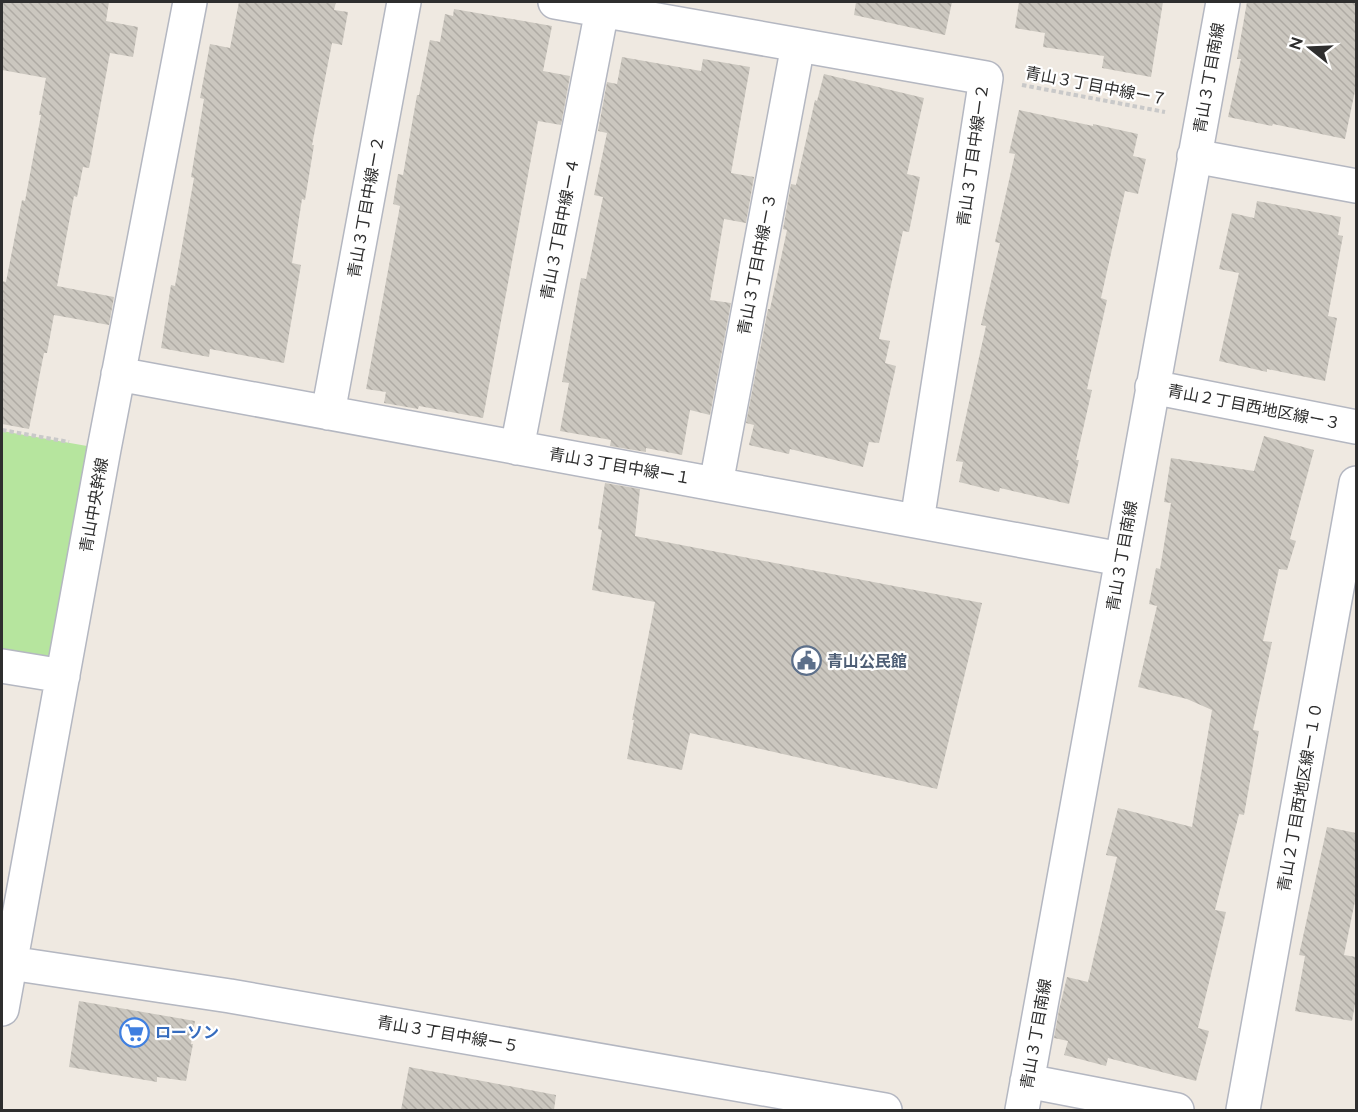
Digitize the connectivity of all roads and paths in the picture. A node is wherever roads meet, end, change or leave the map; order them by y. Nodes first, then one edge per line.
1 (190, 2) edge
2 (405, 2) edge
3 (555, 2) edge
4 (1223, 2) edge
5 (602, 10) junction
6 (798, 45) junction
7 (986, 78) junction
8 (1201, 118) junction
9 (1194, 156) junction
10 (1356, 186) edge
11 (118, 374) junction
12 (1152, 387) junction
13 (328, 413) junction
14 (1356, 427) edge
15 (2, 430) edge
16 (517, 448) junction
17 (104, 449) junction
18 (1356, 483) edge
19 (716, 484) junction
20 (916, 521) junction
21 (1121, 559) junction
22 (2, 666) edge
23 (63, 676) junction
24 (10, 963) junction
25 (2, 1010) edge
26 (1024, 1096) edge
27 (885, 1110) edge
28 (1177, 1110) edge
29 (1243, 1110) edge

1 - 11 street, 青山中央幹線
2 - 13 street, 青山３丁目中線ー２
3 - 5 street, 青山３丁目中線ー２
4 - 8 street, 青山３丁目南線
5 - 6 street, 青山３丁目中線ー２
5 - 16 street, 青山３丁目中線ー４
6 - 7 street, 青山３丁目中線ー２
6 - 19 street, 青山３丁目中線ー３
7 - 8 path, 青山３丁目中線ー７
7 - 20 street, 青山３丁目中線ー２
8 - 9 street, 青山３丁目南線
9 - 10 street
9 - 12 street, 青山３丁目南線
11 - 13 street, 青山３丁目中線ー１
11 - 17 street, 青山中央幹線
12 - 14 street, 青山２丁目西地区線ー３
12 - 21 street, 青山３丁目南線
13 - 16 street, 青山３丁目中線ー１
15 - 17 path
16 - 19 street, 青山３丁目中線ー１
17 - 23 street, 青山中央幹線
18 - 29 street, 青山２丁目西地区線ー１０
19 - 20 street, 青山３丁目中線ー１
20 - 21 street, 青山３丁目中線ー１
21 - 26 street, 青山３丁目南線
22 - 23 street
23 - 24 street, 青山中央幹線
24 - 25 street, 青山中央幹線
24 - 27 street, 青山３丁目中線ー５
26 - 28 street

